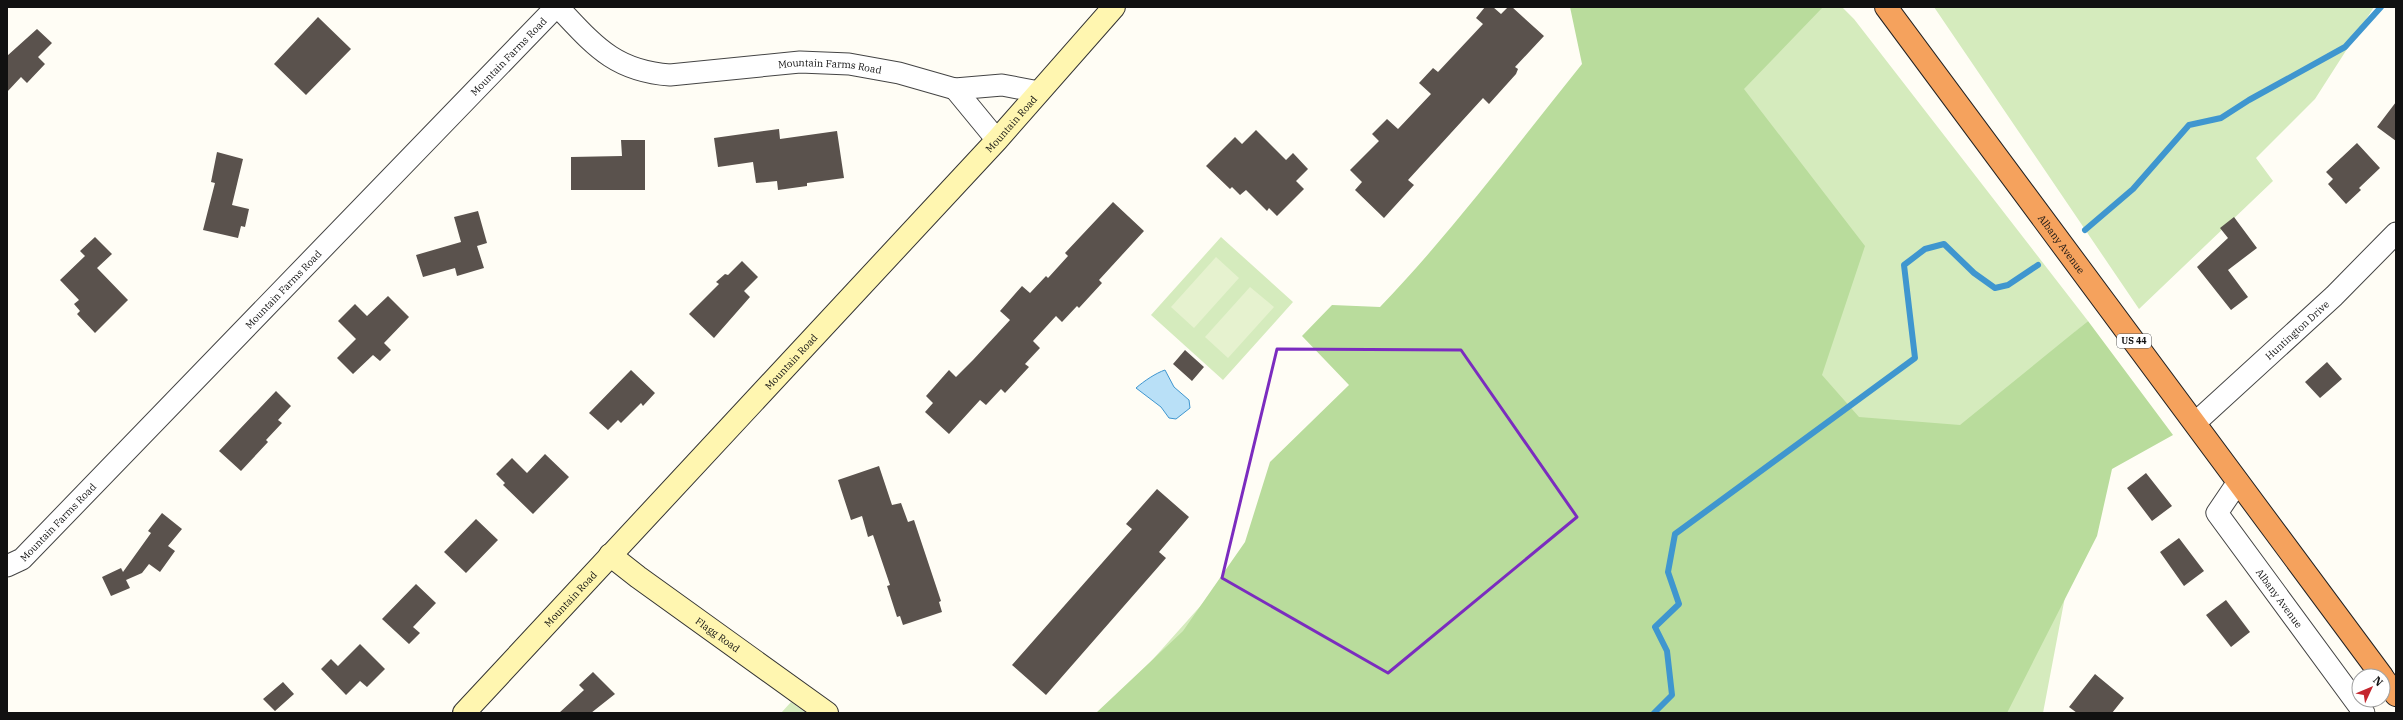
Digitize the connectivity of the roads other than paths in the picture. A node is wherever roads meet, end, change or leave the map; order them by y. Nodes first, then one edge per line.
1 (557, 7) edge
2 (1114, 7) edge
3 (1886, 7) edge
4 (955, 89) junction
5 (1040, 92) junction
6 (997, 140) junction
7 (2396, 233) edge
8 (2195, 423) junction
9 (2238, 482) junction
10 (610, 555) junction
11 (7, 566) edge
12 (2375, 668) edge
13 (464, 713) edge
14 (827, 713) edge
15 (2364, 713) edge

1 - 4 street, Mountain Farms Road
1 - 11 street, Mountain Farms Road
2 - 5 main road, Mountain Road
3 - 8 highway, Albany Avenue / US 44
4 - 5 street, Mountain Farms Road
4 - 6 street
5 - 6 main road, Mountain Road
6 - 10 main road, Mountain Road
7 - 8 street, Huntington Drive
8 - 9 highway, Albany Avenue / US 44
9 - 12 highway, Albany Avenue / US 44
9 - 15 street, Albany Avenue
10 - 13 main road, Mountain Road
10 - 14 main road, Flagg Road

